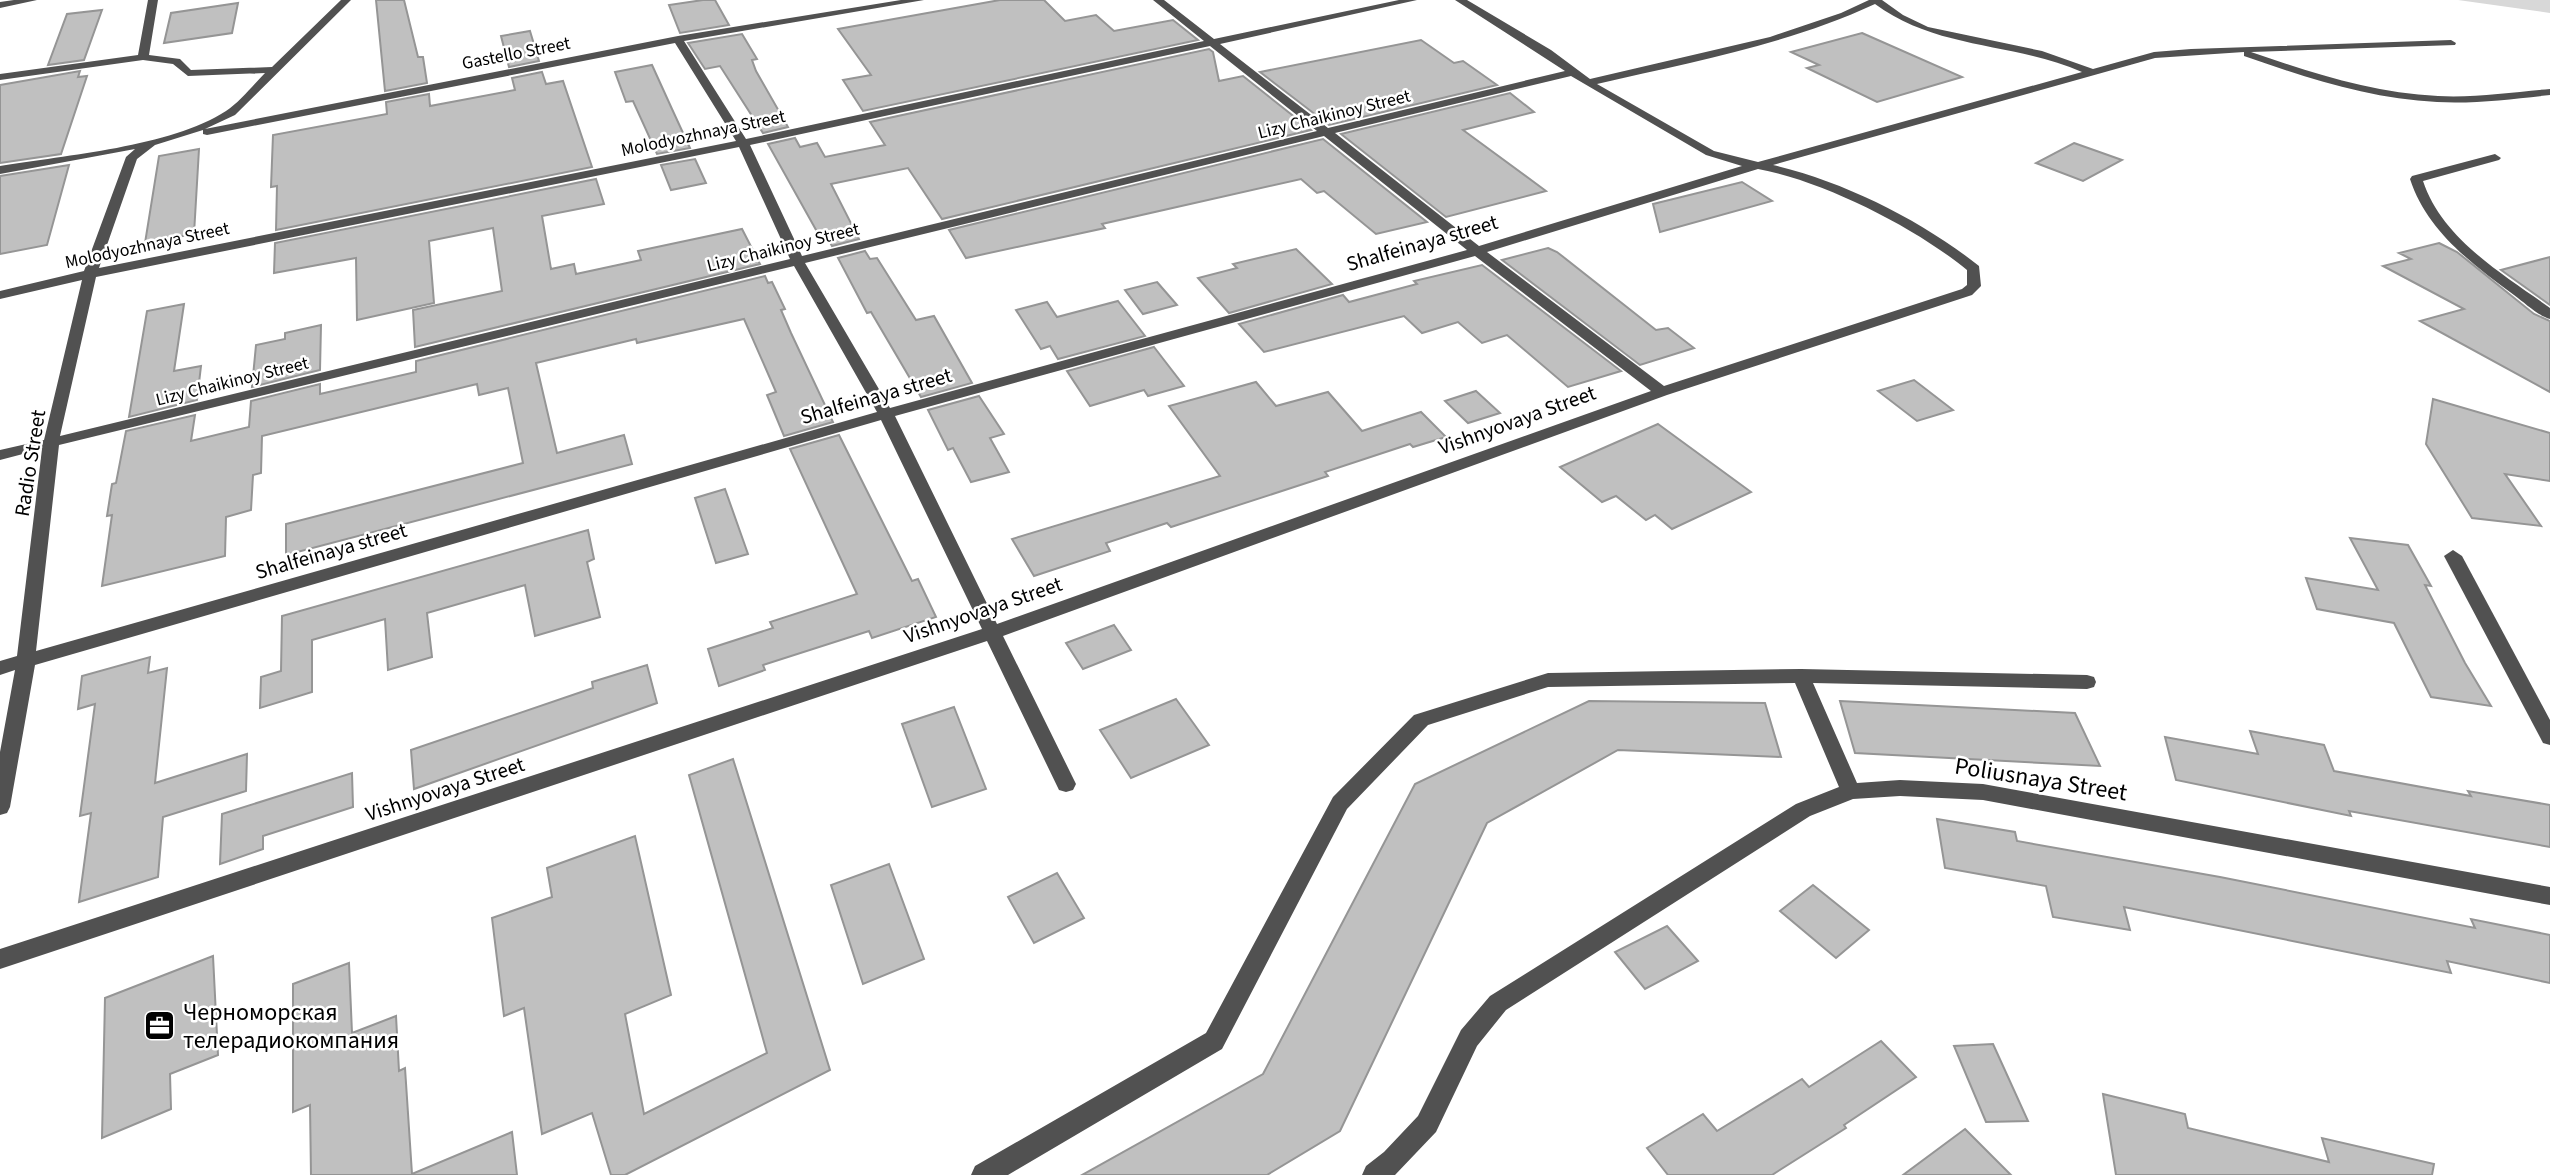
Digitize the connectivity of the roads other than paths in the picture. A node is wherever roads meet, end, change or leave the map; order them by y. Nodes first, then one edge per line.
1 (32, 0) edge
2 (153, 0) edge
3 (346, 0) edge
4 (919, 0) edge
5 (1158, 0) edge
6 (1412, 0) edge
7 (1460, 0) edge
8 (1877, 0) edge
9 (0, 5) edge
10 (678, 39) junction
11 (1213, 42) junction
12 (2451, 43) dead end
13 (2236, 50) junction
14 (144, 57) junction
15 (274, 69) junction
16 (1573, 72) junction
17 (2092, 72) junction
18 (0, 77) edge
19 (1588, 83) junction
20 (2550, 92) edge
21 (1327, 134) junction
22 (151, 143) junction
23 (743, 143) junction
24 (2495, 158) dead end
25 (1764, 166) junction
26 (0, 170) edge
27 (1477, 251) junction
28 (798, 262) junction
29 (90, 274) junction
30 (0, 295) edge
31 (2550, 315) edge
32 (1662, 392) junction
33 (886, 414) junction
34 (51, 443) junction
35 (0, 455) edge
36 (2453, 556) dead end
37 (994, 632) junction
38 (26, 660) junction
39 (0, 668) edge
40 (1801, 676) junction
41 (2087, 682) dead end
42 (2550, 738) edge
43 (1066, 783) dead end
44 (1851, 790) junction
45 (0, 807) edge
46 (2550, 896) edge
47 (0, 959) edge
48 (984, 1175) edge
49 (1375, 1175) edge

1 - 9 street
2 - 14 street
3 - 15 street
4 - 10 street, Gastello Street
5 - 11 street
6 - 11 street, Molodyozhnaya Street
7 - 16 street
8 - 17 street
8 - 19 street
10 - 22 street, Gastello Street
10 - 23 street
11 - 21 street
11 - 23 street, Molodyozhnaya Street
12 - 13 street, Shalfeinaya street
13 - 17 street, Shalfeinaya street
13 - 20 street
14 - 15 street
14 - 18 street
15 - 22 street
16 - 19 street
16 - 21 street, Lizy Chaikinoy Street
17 - 25 street, Shalfeinaya street
19 - 25 street
21 - 27 street
21 - 28 street, Lizy Chaikinoy Street
22 - 26 street, Gastello Street
22 - 29 street, Radio Street
23 - 28 street
23 - 29 street, Molodyozhnaya Street
24 - 31 street
25 - 27 street, Shalfeinaya street
25 - 32 street, Vishnyovaya Street
27 - 32 street
27 - 33 street, Shalfeinaya street
28 - 33 street
28 - 34 street, Lizy Chaikinoy Street
29 - 30 street, Molodyozhnaya Street
29 - 34 street, Radio Street
32 - 37 street, Vishnyovaya Street
33 - 37 street
33 - 38 street, Shalfeinaya street
34 - 35 street, Lizy Chaikinoy Street
34 - 38 street, Radio Street
36 - 42 street
37 - 43 street
37 - 47 street, Vishnyovaya Street
38 - 39 street, Shalfeinaya street
38 - 45 street, Radio Street
40 - 41 street
40 - 44 street
40 - 48 street
44 - 46 street, Poliusnaya Street
44 - 49 street, Poliusnaya Street

